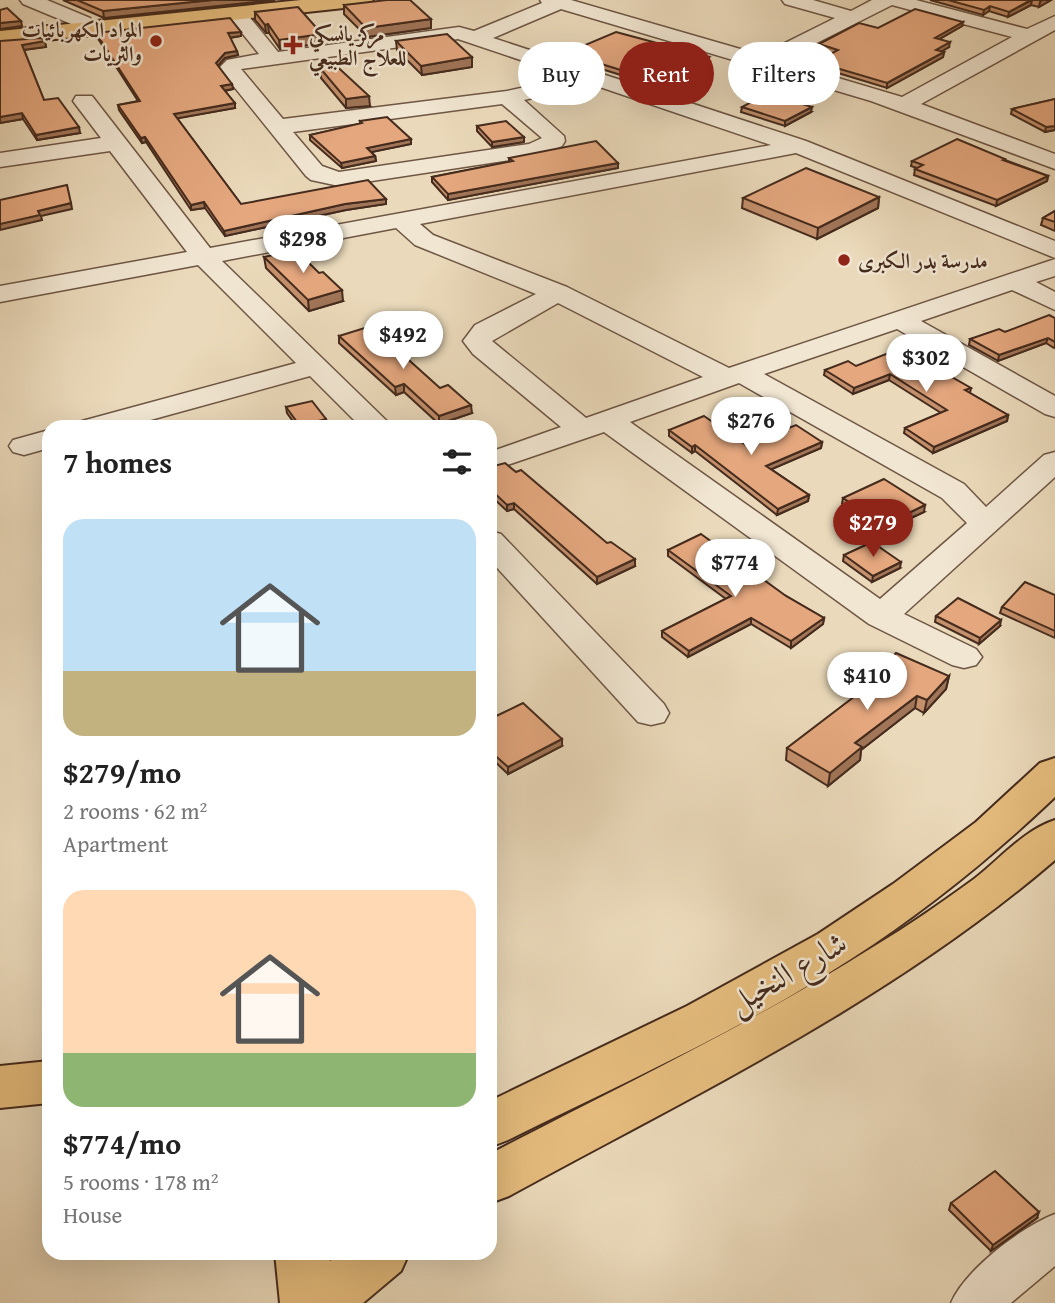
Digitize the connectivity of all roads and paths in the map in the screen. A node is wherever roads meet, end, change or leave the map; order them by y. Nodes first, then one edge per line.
1 (30, 0) edge
2 (285, 0) edge
3 (362, 0) edge
4 (792, 0) edge
5 (887, 0) edge
6 (894, 0) edge
7 (554, 1) edge
8 (236, 13) junction
9 (852, 17) junction
10 (83, 22) junction
11 (1055, 22) edge
12 (0, 30) edge
13 (1030, 36) junction
14 (477, 37) junction
15 (0, 38) edge
16 (803, 42) edge
17 (518, 52) edge
18 (728, 52) edge
19 (272, 57) junction
20 (605, 83) edge
21 (840, 85) edge
22 (518, 95) edge
23 (507, 97) junction
24 (84, 101) dead end
25 (904, 104) junction
26 (277, 127) junction
27 (116, 143) junction
28 (798, 146) junction
29 (0, 160) edge
30 (1055, 162) edge
31 (400, 219) junction
32 (1055, 250) edge
33 (203, 256) junction
34 (1055, 267) edge
35 (1016, 282) junction
36 (558, 293) junction
37 (0, 294) edge
38 (1055, 302) edge
39 (900, 320) junction
40 (316, 366) junction
41 (734, 376) junction
42 (1055, 408) edge
43 (118, 420) edge
44 (371, 420) edge
45 (594, 424) junction
46 (497, 459) edge
47 (1055, 461) edge
48 (985, 524) junction
49 (497, 548) edge
50 (881, 615) junction
51 (964, 657) dead end
52 (651, 713) dead end
53 (1055, 773) edge
54 (1055, 836) edge
55 (42, 1083) edge
56 (0, 1087) edge
57 (497, 1122) edge
58 (497, 1176) edge
59 (1055, 1236) edge
60 (303, 1260) edge
61 (373, 1260) edge
62 (308, 1303) edge
63 (321, 1303) edge
64 (976, 1303) edge

1 - 10 street
2 - 10 main road
3 - 8 main road
4 - 9 street
5 - 9 street
6 - 13 street
7 - 14 street
7 - 18 street
8 - 15 main road
8 - 19 street
9 - 16 street
10 - 12 main road
11 - 13 street
13 - 25 street
14 - 17 street
14 - 19 street
19 - 26 street
20 - 28 street
21 - 25 street
22 - 23 street
23 - 26 street
23 - 26 street
24 - 27 street
25 - 30 street
27 - 29 street
27 - 33 street
28 - 31 street
28 - 32 street
31 - 33 street
31 - 36 street
33 - 37 street
33 - 40 street
34 - 35 street
35 - 38 street
35 - 39 street
36 - 41 street
36 - 45 street
39 - 41 street
39 - 42 street
40 - 43 street
40 - 44 street
41 - 45 street
41 - 48 street
45 - 46 street
45 - 50 street
47 - 48 street
48 - 50 street
49 - 52 street
50 - 51 street
53 - 57 main road, شارع النخيل
54 - 58 main road, شارع النخيل
55 - 56 main road
59 - 64 street
60 - 62 main road
61 - 63 main road

